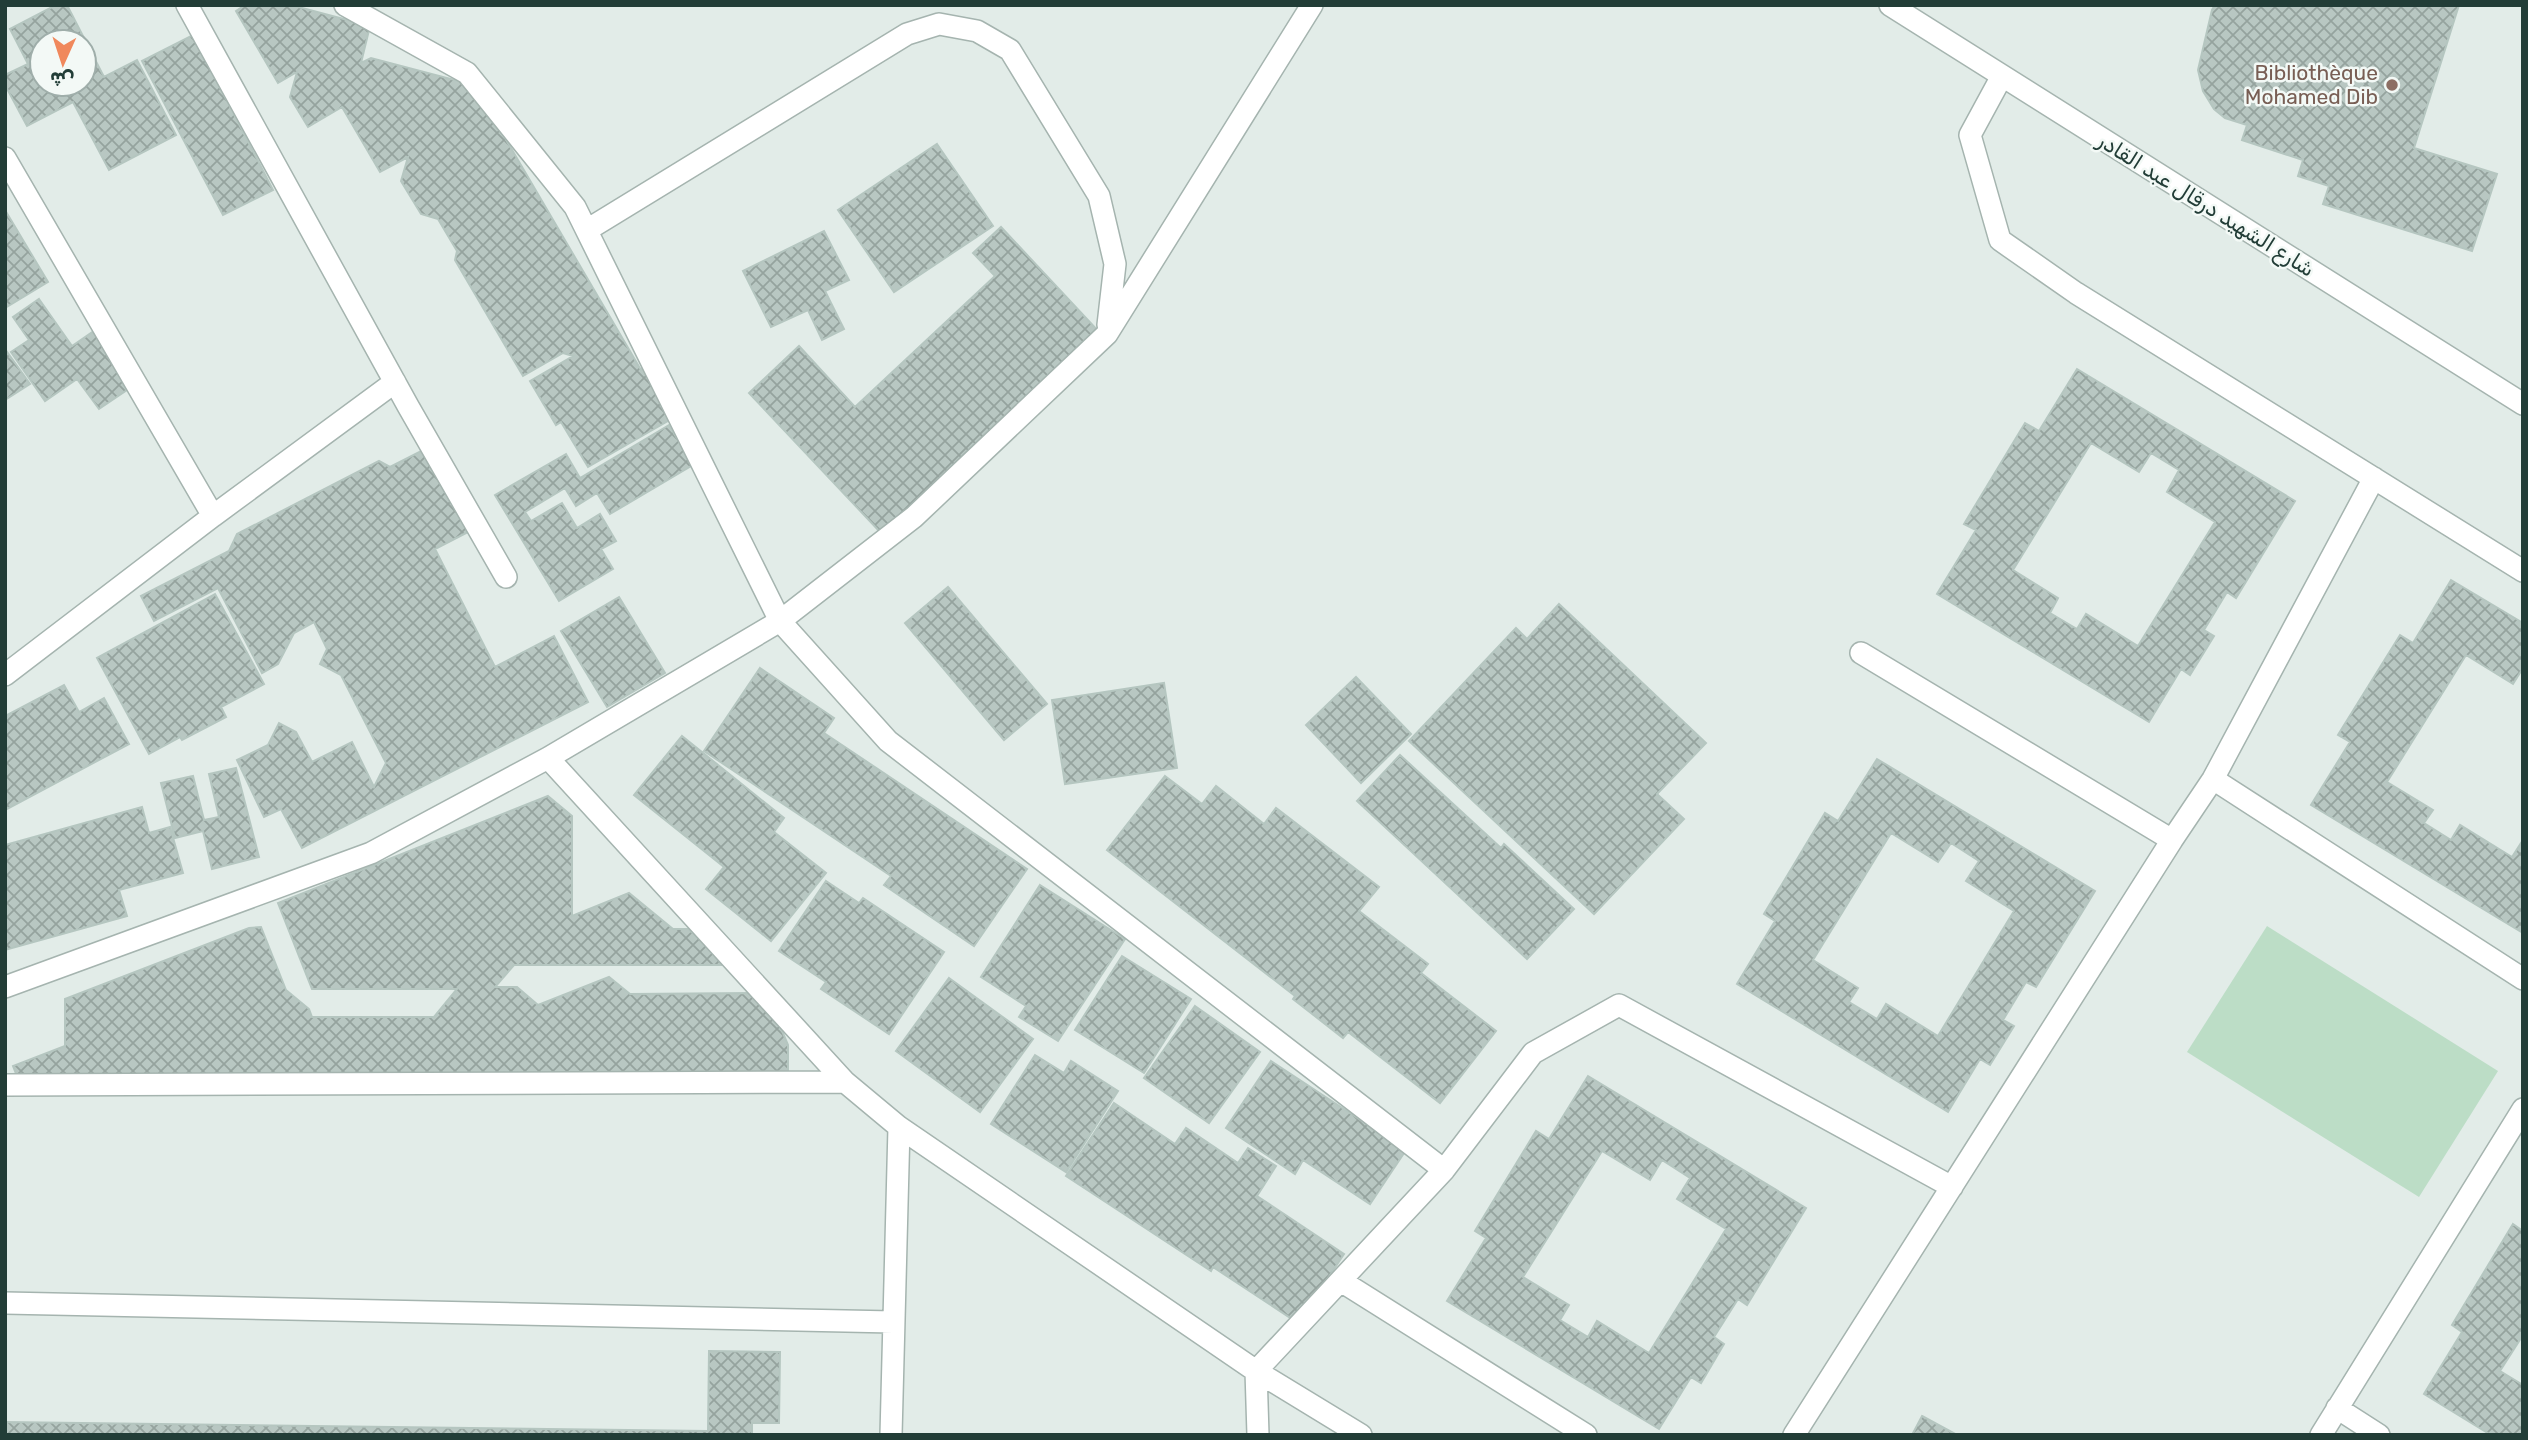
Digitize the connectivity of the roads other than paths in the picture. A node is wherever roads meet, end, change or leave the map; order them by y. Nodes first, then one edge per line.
1 (187, 5) edge
2 (345, 5) edge
3 (1311, 5) edge
4 (1890, 5) edge
5 (2002, 76) junction
6 (5, 158) edge
7 (587, 230) junction
8 (1107, 334) junction
9 (395, 383) junction
10 (2523, 404) edge
11 (2374, 478) junction
12 (213, 516) junction
13 (2523, 571) edge
14 (506, 578) dead end
15 (780, 621) junction
16 (1861, 653) dead end
17 (5, 676) edge
18 (548, 758) junction
19 (2213, 779) junction
20 (2172, 840) junction
21 (2523, 979) edge
22 (5, 987) edge
23 (845, 1082) junction
24 (5, 1085) edge
25 (2523, 1109) edge
26 (899, 1128) junction
27 (1444, 1170) junction
28 (1952, 1187) junction
29 (1341, 1280) junction
30 (5, 1303) edge
31 (893, 1322) junction
32 (1256, 1371) junction
33 (2337, 1408) junction
34 (891, 1435) edge
35 (1258, 1435) edge
36 (1361, 1435) edge
37 (1586, 1435) edge
38 (1794, 1435) edge
39 (2321, 1435) edge
40 (2379, 1435) edge

1 - 9 street
2 - 7 street
3 - 8 street
4 - 5 street, شارع الشهيد درقال عبد القادر
5 - 10 street, شارع الشهيد درقال عبد القادر
5 - 11 street
6 - 12 street
7 - 8 street
7 - 15 street
8 - 15 street
9 - 12 street
9 - 14 street
11 - 13 street
11 - 19 street
12 - 17 street
15 - 18 street
15 - 27 street
16 - 20 street
18 - 22 street
18 - 23 street
19 - 20 street
19 - 21 street
20 - 28 street
23 - 24 street
23 - 26 street
25 - 33 street
26 - 31 street
26 - 32 street
27 - 28 street
27 - 29 street
28 - 38 street
29 - 32 street
29 - 37 street
30 - 31 street
31 - 34 street
32 - 35 street
32 - 36 street
33 - 39 street
33 - 40 street

